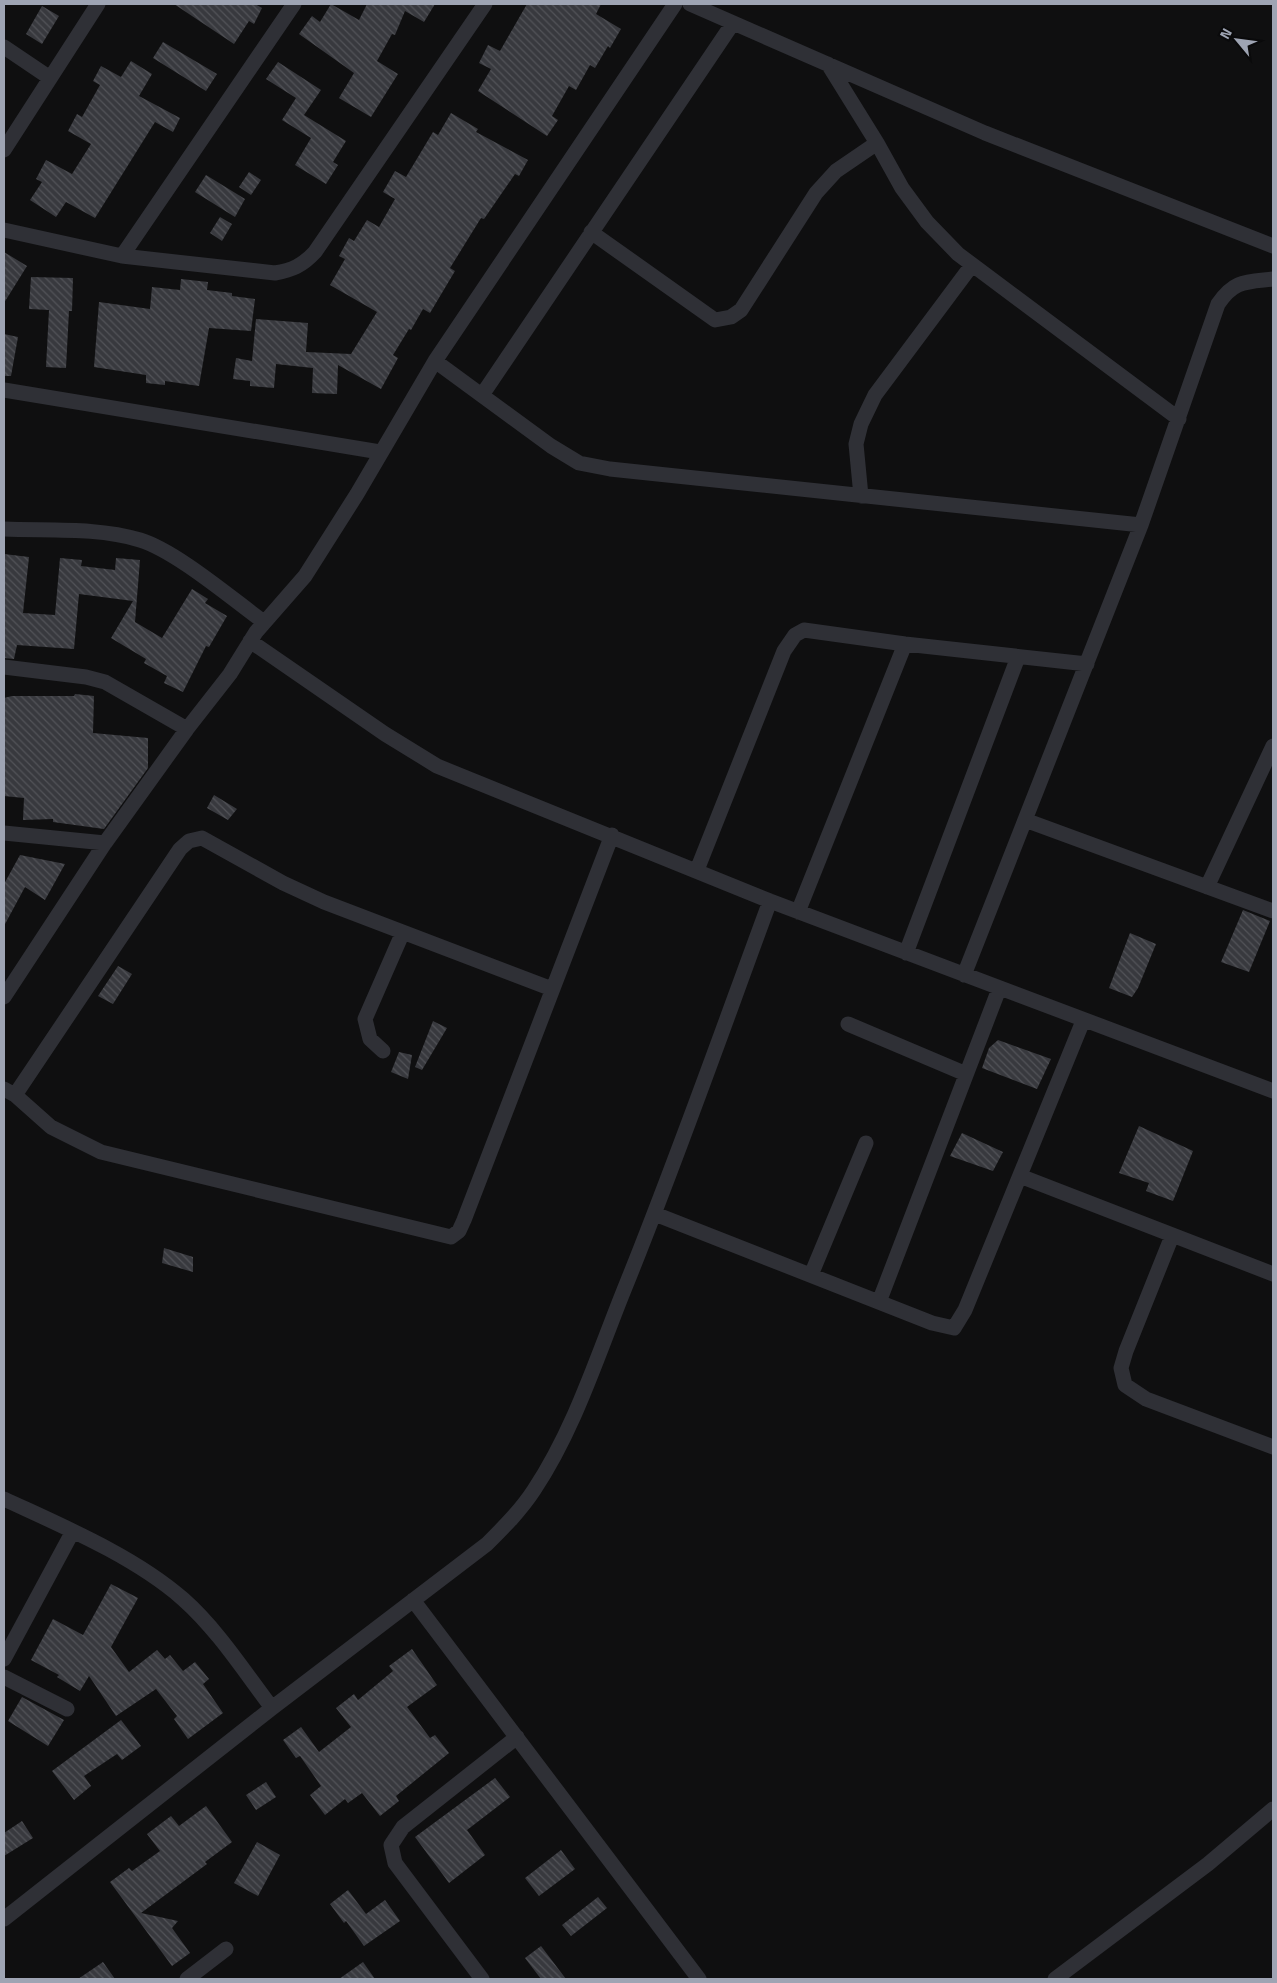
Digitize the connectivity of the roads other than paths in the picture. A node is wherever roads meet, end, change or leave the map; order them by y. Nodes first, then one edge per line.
1 (98, 4) edge
2 (294, 4) edge
3 (485, 4) edge
4 (675, 4) edge
5 (690, 4) edge
6 (734, 23) junction
7 (4, 48) edge
8 (828, 64) junction
9 (50, 78) junction
10 (877, 142) junction
11 (4, 150) edge
12 (4, 230) edge
13 (591, 232) junction
14 (1273, 246) edge
15 (122, 256) junction
16 (972, 265) junction
17 (1273, 279) edge
18 (435, 361) junction
19 (4, 390) edge
20 (482, 395) junction
21 (1179, 419) junction
22 (380, 452) junction
23 (861, 496) junction
24 (1141, 525) junction
25 (4, 529) edge
26 (264, 622) junction
27 (250, 641) junction
28 (905, 644) junction
29 (1018, 657) junction
30 (1086, 664) junction
31 (4, 667) edge
32 (187, 730) junction
33 (1273, 746) edge
34 (1025, 820) junction
35 (4, 833) edge
36 (612, 835) junction
37 (105, 843) junction
38 (697, 870) junction
39 (1207, 887) junction
40 (770, 901) junction
41 (798, 912) junction
42 (1273, 912) edge
43 (403, 932) junction
44 (906, 953) junction
45 (964, 975) junction
46 (999, 988) junction
47 (552, 989) junction
48 (4, 997) edge
49 (1083, 1021) junction
50 (848, 1024) dead end
51 (383, 1051) dead end
52 (966, 1074) junction
53 (1273, 1091) edge
54 (9, 1092) edge
55 (866, 1143) dead end
56 (1020, 1176) junction
57 (655, 1214) junction
58 (1172, 1236) junction
59 (1273, 1274) edge
60 (811, 1276) junction
61 (878, 1302) junction
62 (1273, 1447) edge
63 (4, 1499) edge
64 (73, 1531) junction
65 (413, 1600) junction
66 (4, 1659) edge
67 (4, 1677) edge
68 (272, 1708) junction
69 (67, 1709) dead end
70 (517, 1737) junction
71 (1273, 1809) edge
72 (4, 1920) edge
73 (226, 1948) dead end
74 (474, 1977) edge
75 (186, 1979) edge
76 (699, 1979) edge
77 (1055, 1979) edge

1 - 9 street
2 - 15 street
3 - 15 street
4 - 18 street
5 - 6 street
6 - 8 street
6 - 13 street
7 - 9 street
8 - 10 street
8 - 14 street
9 - 11 street
10 - 13 street
10 - 16 street
12 - 15 street
13 - 20 street
16 - 21 street
16 - 23 street
17 - 21 street
18 - 20 street
18 - 22 street
19 - 22 street
20 - 23 street
21 - 24 street
22 - 26 street
23 - 24 street
24 - 30 street
25 - 26 street
26 - 27 street
27 - 32 street
27 - 36 street
28 - 29 street
28 - 38 street
28 - 41 street
29 - 30 street
29 - 44 street
30 - 34 street
31 - 32 street
32 - 37 street
33 - 39 street
34 - 39 street
34 - 45 street
35 - 37 street
36 - 38 street
36 - 47 street
37 - 48 street
38 - 40 street
39 - 42 street
40 - 41 street
40 - 57 street
41 - 44 street
43 - 47 street
43 - 51 street
43 - 54 street
44 - 45 street
45 - 46 street
46 - 49 street
46 - 52 street
47 - 54 street
49 - 53 street
49 - 56 street
50 - 52 street
52 - 61 street
55 - 60 street
56 - 58 street
56 - 61 street
57 - 60 street
57 - 65 street
58 - 59 street
58 - 62 street
60 - 61 street
63 - 64 street
64 - 66 street
64 - 68 street
65 - 68 street
65 - 70 street
67 - 69 street
68 - 72 street
70 - 74 street
70 - 76 street
71 - 77 street
73 - 75 street

